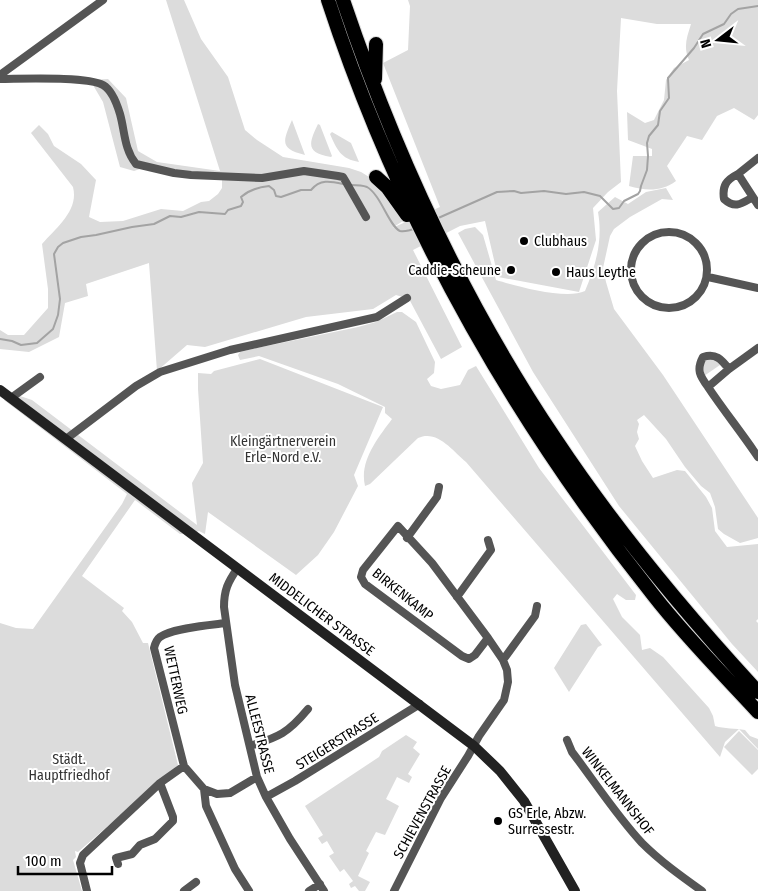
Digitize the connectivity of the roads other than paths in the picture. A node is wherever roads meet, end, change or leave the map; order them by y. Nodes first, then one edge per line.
1 (103, 0) edge
2 (328, 0) edge
3 (343, 0) edge
4 (376, 44) dead end
5 (0, 75) edge
6 (0, 80) edge
7 (375, 90) junction
8 (758, 158) edge
9 (738, 174) junction
10 (376, 177) dead end
11 (753, 197) junction
12 (758, 205) edge
13 (366, 217) dead end
14 (418, 217) junction
15 (708, 277) junction
16 (758, 288) edge
17 (407, 298) dead end
18 (758, 348) edge
19 (729, 369) junction
20 (40, 376) dead end
21 (708, 387) junction
22 (8, 393) edge
23 (66, 439) junction
24 (758, 457) edge
25 (439, 487) dead end
26 (407, 538) junction
27 (488, 540) dead end
28 (237, 568) junction
29 (457, 597) junction
30 (537, 606) dead end
31 (226, 623) junction
32 (488, 638) junction
33 (503, 660) junction
34 (758, 692) edge
35 (420, 704) junction
36 (308, 709) dead end
37 (758, 712) edge
38 (567, 740) dead end
39 (250, 746) junction
40 (474, 746) junction
41 (184, 766) junction
42 (257, 777) junction
43 (160, 783) junction
44 (204, 789) junction
45 (266, 797) junction
46 (118, 864) dead end
47 (196, 882) dead end
48 (322, 888) edge
49 (87, 891) edge
50 (184, 891) edge
51 (249, 891) edge
52 (310, 891) edge
53 (394, 891) edge
54 (575, 891) edge
55 (702, 891) edge

1 - 5 street
2 - 14 highway
3 - 7 highway
4 - 7 highway
6 - 13 street
7 - 14 highway
8 - 9 street
9 - 11 street
9 - 11 street
10 - 14 highway
11 - 12 street
14 - 34 highway
14 - 37 highway
15 - 15 street
15 - 16 street
17 - 23 street
18 - 19 street
19 - 21 street
19 - 21 street
20 - 22 street, MIDDELICHER STRASSE
21 - 24 street
22 - 23 street, MIDDELICHER STRASSE
23 - 28 street, MIDDELICHER STRASSE
25 - 26 street
26 - 29 street, BIRKENKAMP
26 - 32 street, BIRKENKAMP
27 - 29 street
28 - 31 street, ALLEESTRASSE
28 - 35 street, MIDDELICHER STRASSE
29 - 32 street, BIRKENKAMP
30 - 33 street
31 - 39 street, ALLEESTRASSE
31 - 41 street, WETTERWEG
32 - 33 street, BIRKENKAMP
33 - 40 street, BIRKENKAMP
35 - 40 street, MIDDELICHER STRASSE
35 - 45 street, STEIGERSTRASSE
36 - 39 street
38 - 55 street, WINKELMANNSHOF
39 - 42 street, ALLEESTRASSE
40 - 53 street, SCHIEVENSTRASSE
40 - 54 street, MIDDELICHER STRASSE
41 - 43 street
41 - 44 street, WETTERWEG
42 - 44 street
42 - 45 street, ALLEESTRASSE
43 - 46 street
43 - 49 street
44 - 51 street, WETTERWEG
45 - 48 street, ALLEESTRASSE
47 - 50 street
48 - 52 street

